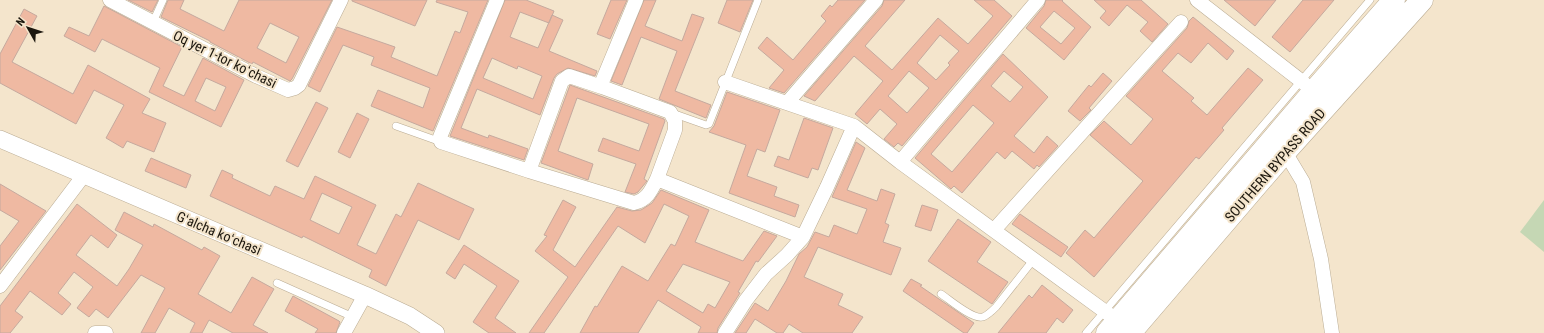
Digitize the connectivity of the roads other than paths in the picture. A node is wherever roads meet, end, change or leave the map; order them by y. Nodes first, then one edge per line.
1 (110, 0) edge
2 (163, 0) edge
3 (341, 0) edge
4 (497, 0) edge
5 (636, 0) edge
6 (758, 0) edge
7 (876, 0) edge
8 (1038, 0) edge
9 (1197, 0) edge
10 (1370, 0) edge
11 (1394, 0) edge
12 (1422, 0) edge
13 (153, 22) junction
14 (1180, 22) dead end
15 (725, 82) junction
16 (1307, 86) junction
17 (602, 87) junction
18 (787, 103) junction
19 (670, 112) junction
20 (396, 126) dead end
21 (854, 126) junction
22 (0, 139) edge
23 (441, 142) junction
24 (1285, 152) junction
25 (900, 162) junction
26 (529, 171) junction
27 (84, 175) junction
28 (657, 179) junction
29 (994, 230) junction
30 (803, 237) junction
31 (1034, 259) junction
32 (277, 283) dead end
33 (0, 286) edge
34 (941, 294) dead end
35 (366, 295) junction
36 (352, 317) junction
37 (1115, 324) edge
38 (95, 333) edge
39 (106, 333) edge
40 (344, 333) edge
41 (436, 333) edge
42 (725, 333) edge
43 (1086, 333) edge
44 (1332, 333) edge

1 - 13 street, Oq yer 1-tor koʻchasi
2 - 13 lane
3 - 13 street, Oq yer 1-tor koʻchasi
4 - 23 street
5 - 17 street
6 - 15 lane
7 - 18 street
8 - 25 street
9 - 16 street
10 - 16 lane
11 - 16 highway, SOUTHERN BYPASS ROAD
12 - 24 highway, SOUTHERN BYPASS ROAD
14 - 29 street
15 - 18 street
15 - 19 lane
16 - 37 highway, SOUTHERN BYPASS ROAD
17 - 19 street
17 - 26 street
18 - 21 street
19 - 28 street
20 - 23 lane
21 - 25 street
21 - 30 street
22 - 27 street, Gʻalcha koʻchasi
23 - 26 street
24 - 37 highway, SOUTHERN BYPASS ROAD
24 - 44 street
25 - 29 street
26 - 28 street
27 - 33 street
27 - 35 street, Gʻalcha koʻchasi
28 - 30 street
29 - 31 street
30 - 42 street
31 - 34 lane
31 - 37 street
32 - 36 lane
35 - 36 street
35 - 41 street, Gʻalcha koʻchasi
36 - 40 street
37 - 43 lane
38 - 39 street

